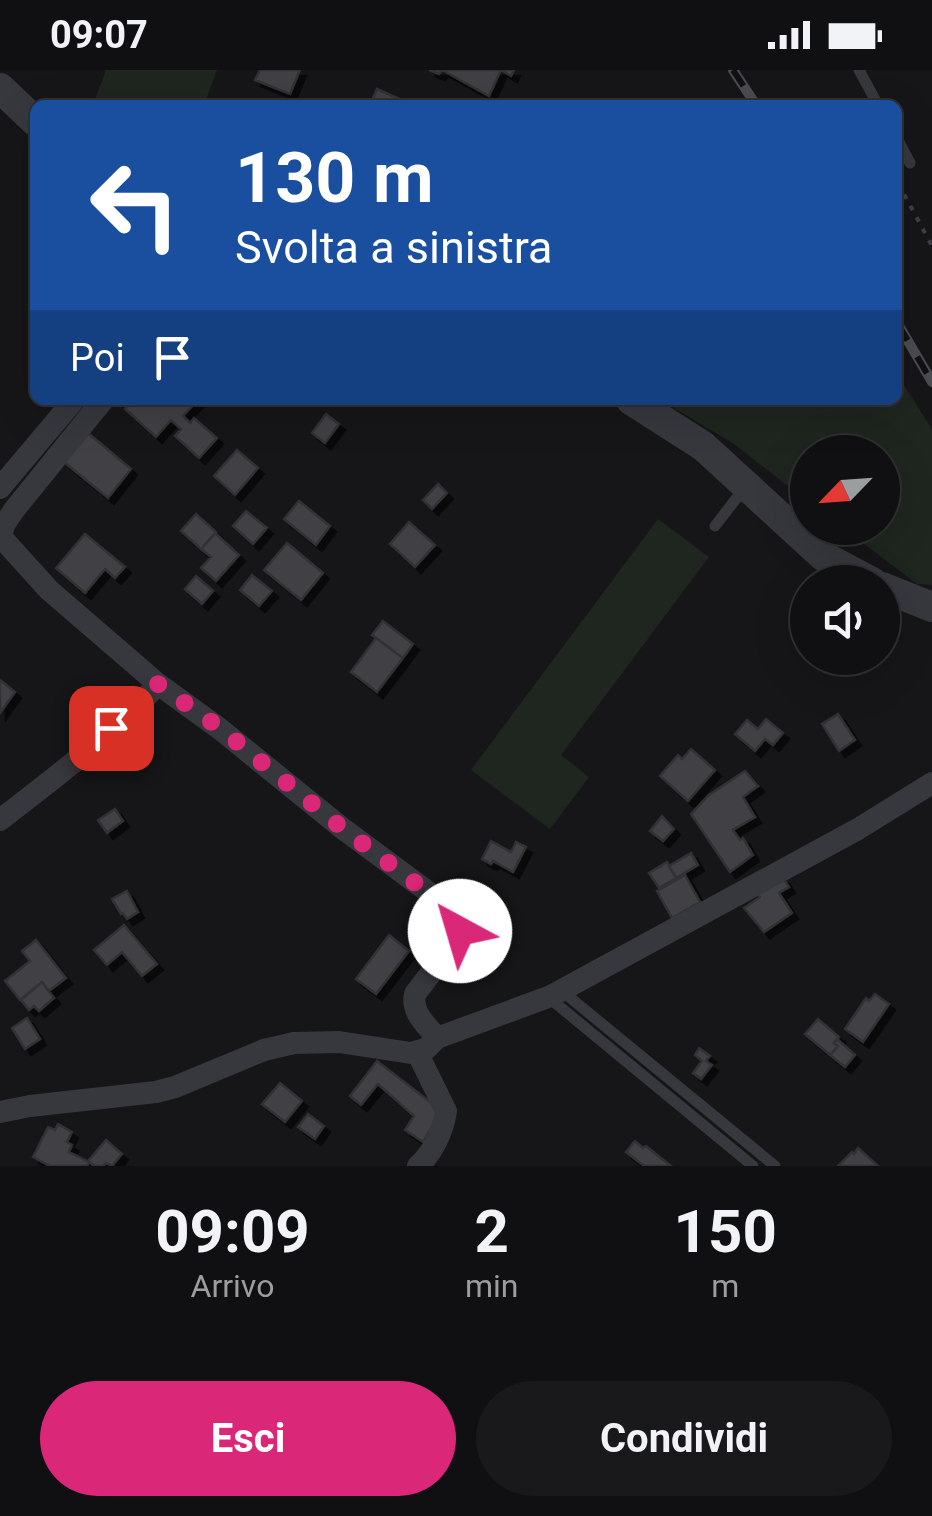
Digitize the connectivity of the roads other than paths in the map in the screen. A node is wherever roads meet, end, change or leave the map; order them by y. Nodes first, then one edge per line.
1 (859, 70) edge
2 (0, 88) edge
3 (875, 100) edge
4 (30, 116) edge
5 (902, 148) edge
6 (910, 163) dead end
7 (70, 405) edge
8 (99, 405) edge
9 (639, 405) edge
10 (746, 486) junction
11 (0, 488) edge
12 (715, 526) dead end
13 (0, 536) edge
14 (840, 565) edge
15 (900, 594) edge
16 (932, 606) edge
17 (158, 684) junction
18 (932, 783) edge
19 (0, 820) edge
20 (554, 994) junction
21 (437, 1038) junction
22 (416, 1052) junction
23 (0, 1112) edge
24 (418, 1166) edge
25 (752, 1166) edge
26 (775, 1166) edge

1 - 3 lane
2 - 4 street
5 - 6 lane
7 - 11 street
8 - 13 street
9 - 10 street
10 - 12 lane
10 - 14 street
13 - 17 street
15 - 16 street
17 - 19 street
17 - 21 street
18 - 20 street
20 - 21 street
20 - 25 lane
20 - 26 lane
21 - 22 street
22 - 23 street
22 - 24 street

